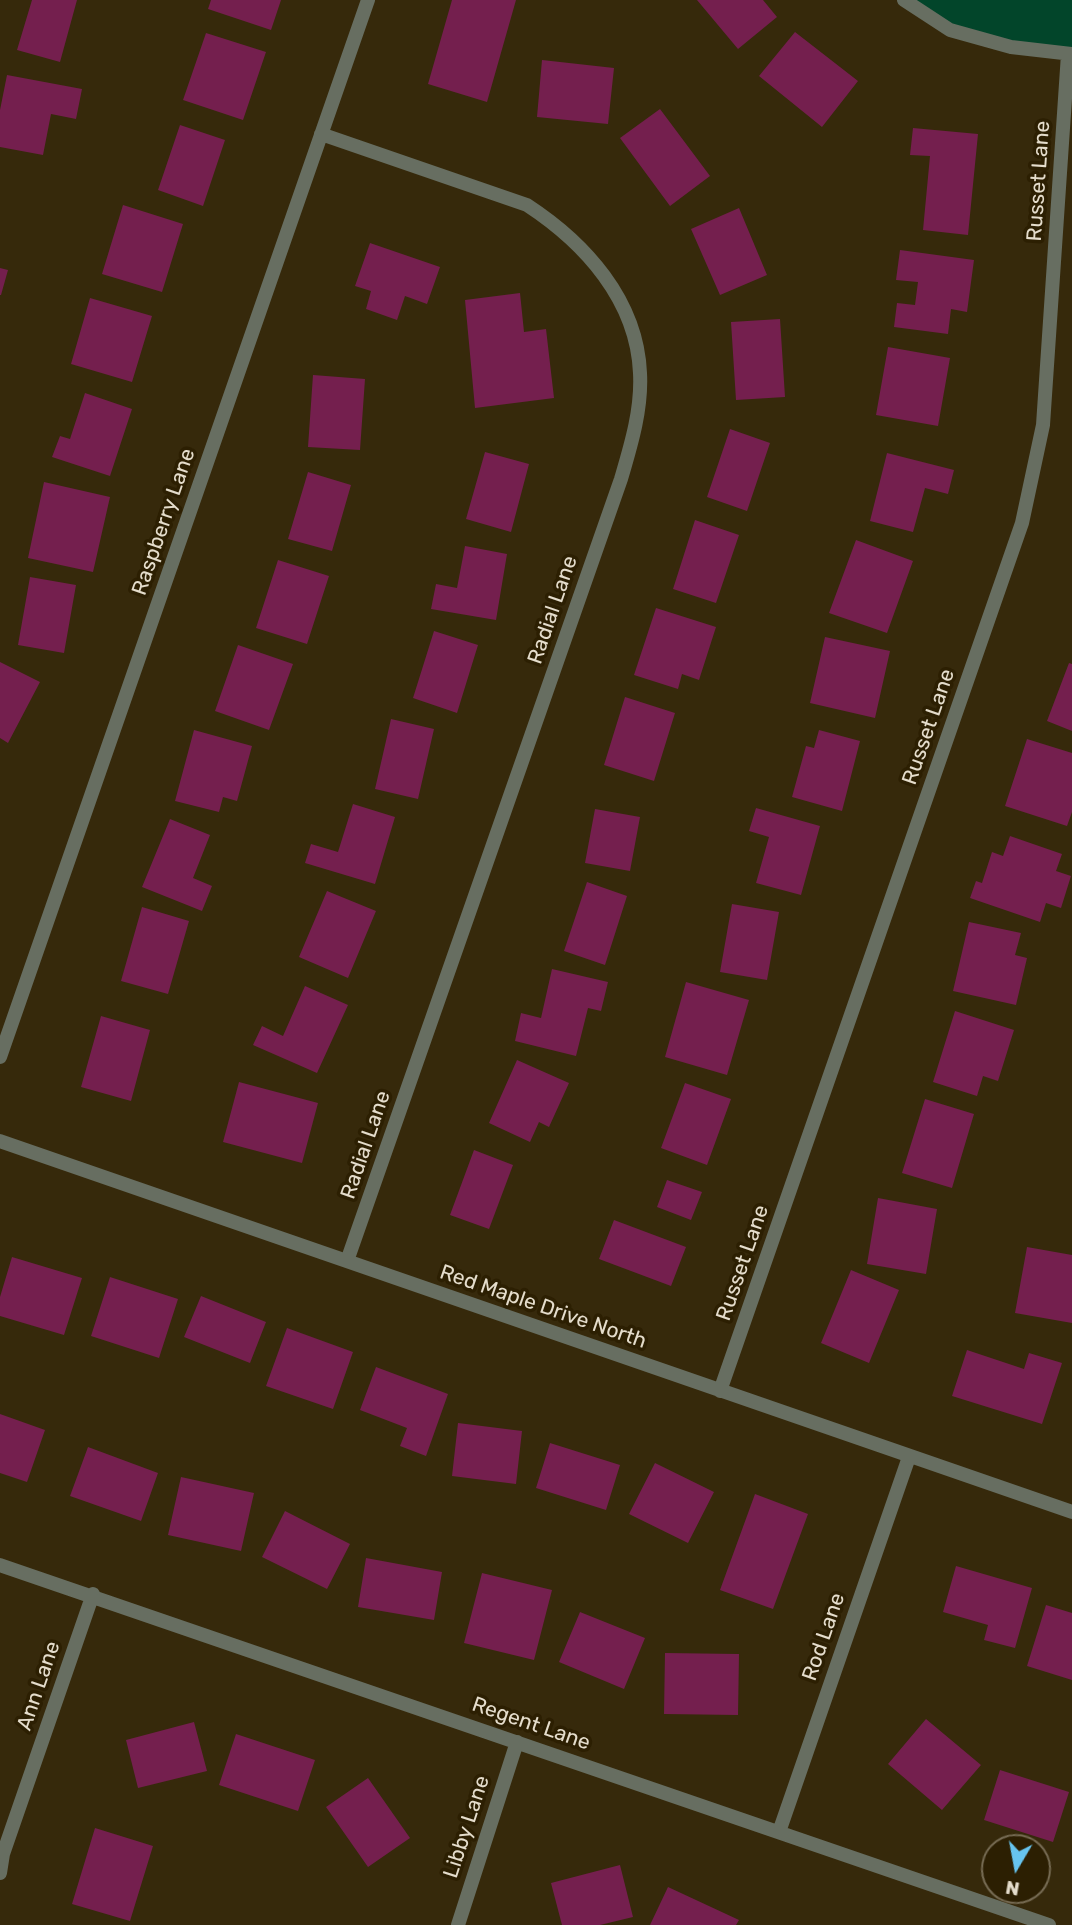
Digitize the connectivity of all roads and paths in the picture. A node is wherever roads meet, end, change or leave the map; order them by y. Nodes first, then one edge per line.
1 (368, 0) edge
2 (904, 0) edge
3 (1070, 54) edge
4 (321, 134) junction
5 (0, 1057) edge
6 (0, 1140) edge
7 (347, 1261) junction
8 (720, 1391) junction
9 (909, 1457) junction
10 (1072, 1512) edge
11 (0, 1564) edge
12 (93, 1594) junction
13 (517, 1742) junction
14 (779, 1832) junction
15 (0, 1873) edge
16 (458, 1925) edge
17 (1049, 1925) edge

1 - 4 street, Raspberry Lane
2 - 3 street
3 - 8 street, Russet Lane
4 - 5 street, Raspberry Lane
4 - 7 street, Radial Lane
6 - 7 street, Red Maple Drive North
7 - 8 street, Red Maple Drive North
8 - 9 street, Red Maple Drive North
9 - 10 street, Red Maple Drive North
9 - 14 street, Rod Lane
11 - 12 street, Regent Lane
12 - 13 street, Regent Lane
12 - 15 street, Ann Lane
13 - 14 street, Regent Lane
13 - 16 street, Libby Lane
14 - 17 street, Regent Lane

